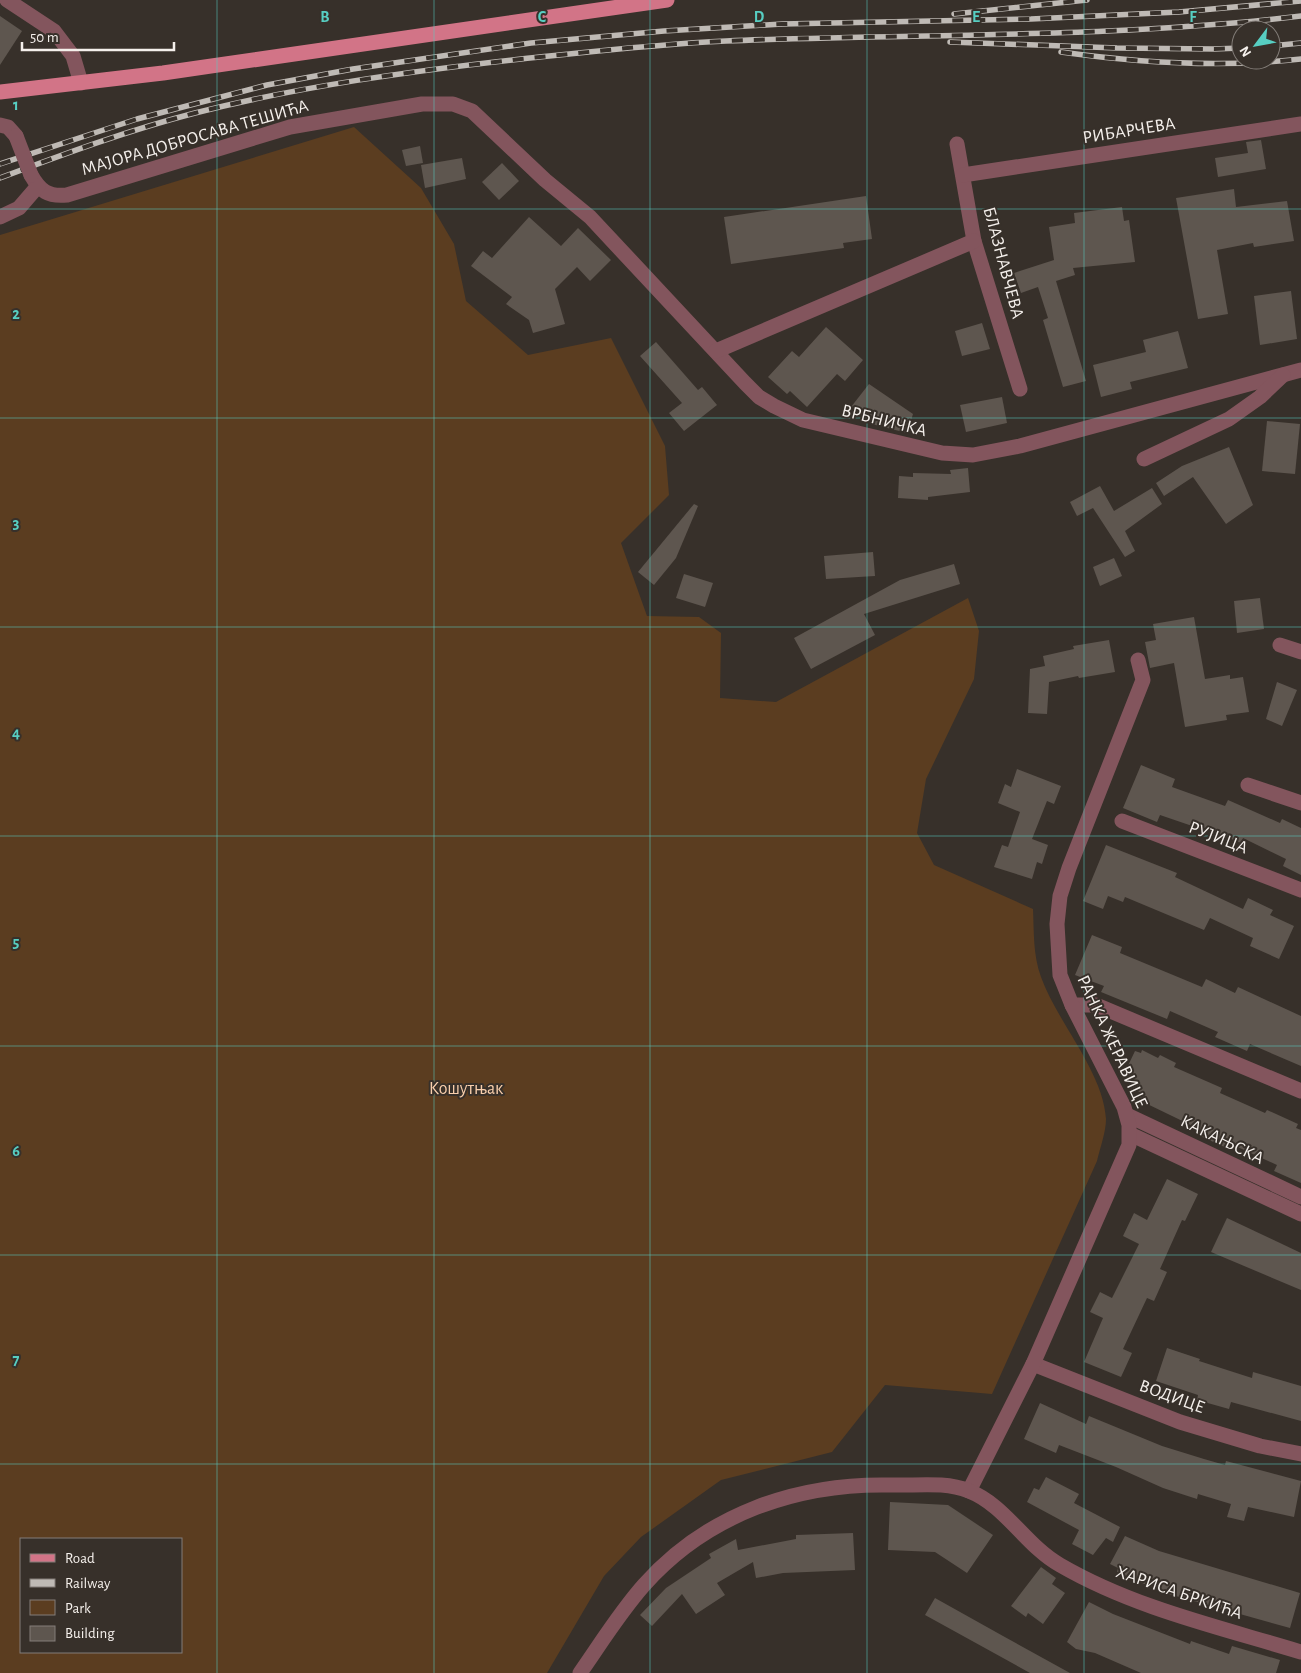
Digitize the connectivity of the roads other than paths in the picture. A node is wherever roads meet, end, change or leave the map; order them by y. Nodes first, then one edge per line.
1 (7, 0) edge
2 (667, 0) edge
3 (81, 83) junction
4 (0, 92) edge
5 (1301, 124) edge
6 (0, 125) edge
7 (957, 144) dead end
8 (963, 175) junction
9 (545, 180) joint
10 (34, 181) junction
11 (0, 216) edge
12 (974, 240) junction
13 (716, 350) junction
14 (1301, 370) edge
15 (1284, 374) junction
16 (1020, 389) dead end
17 (1144, 459) dead end
18 (1280, 645) dead end
19 (1301, 652) edge
20 (1138, 660) dead end
21 (1248, 785) dead end
22 (1301, 803) edge
23 (1122, 821) dead end
24 (1301, 890) edge
25 (1072, 1005) junction
26 (1301, 1091) edge
27 (1127, 1115) junction
28 (1130, 1134) junction
29 (1301, 1197) edge
30 (1301, 1214) edge
31 (1033, 1364) junction
32 (1301, 1454) edge
33 (969, 1491) junction
34 (1301, 1652) edge
35 (580, 1673) edge

1 - 3 street
2 - 3 main road
3 - 4 main road
5 - 8 street, РИБАРЧЕВА
6 - 10 street, bridge
7 - 8 street, БЛАЗНАВЧЕВА
8 - 12 street, БЛАЗНАВЧЕВА
9 - 10 street, МАЈОРА ДОБРОСАВА ТЕШИЋА
9 - 13 street, ВРБНИЧКА
10 - 11 street
12 - 13 street
12 - 16 street, БЛАЗНАВЧЕВА
13 - 15 street, ВРБНИЧКА
14 - 15 street, ВРБНИЧКА
15 - 17 street
18 - 19 street
20 - 25 street, РАНКА ЖЕРАВИЦЕ
21 - 22 street
23 - 24 street, РУЈИЦА
25 - 26 street
25 - 27 street, РАНКА ЖЕРАВИЦЕ
27 - 28 street, РАНКА ЖЕРАВИЦЕ
27 - 29 street, КАКАЊСКА
28 - 30 street, КАКАЊСКА
28 - 31 street, РАНКА ЖЕРАВИЦЕ
31 - 32 street, ВОДИЦЕ
31 - 33 street, РАНКА ЖЕРАВИЦЕ
33 - 34 street, ХАРИСА БРКИЋА
33 - 35 street, ХАРИСА БРКИЋА

